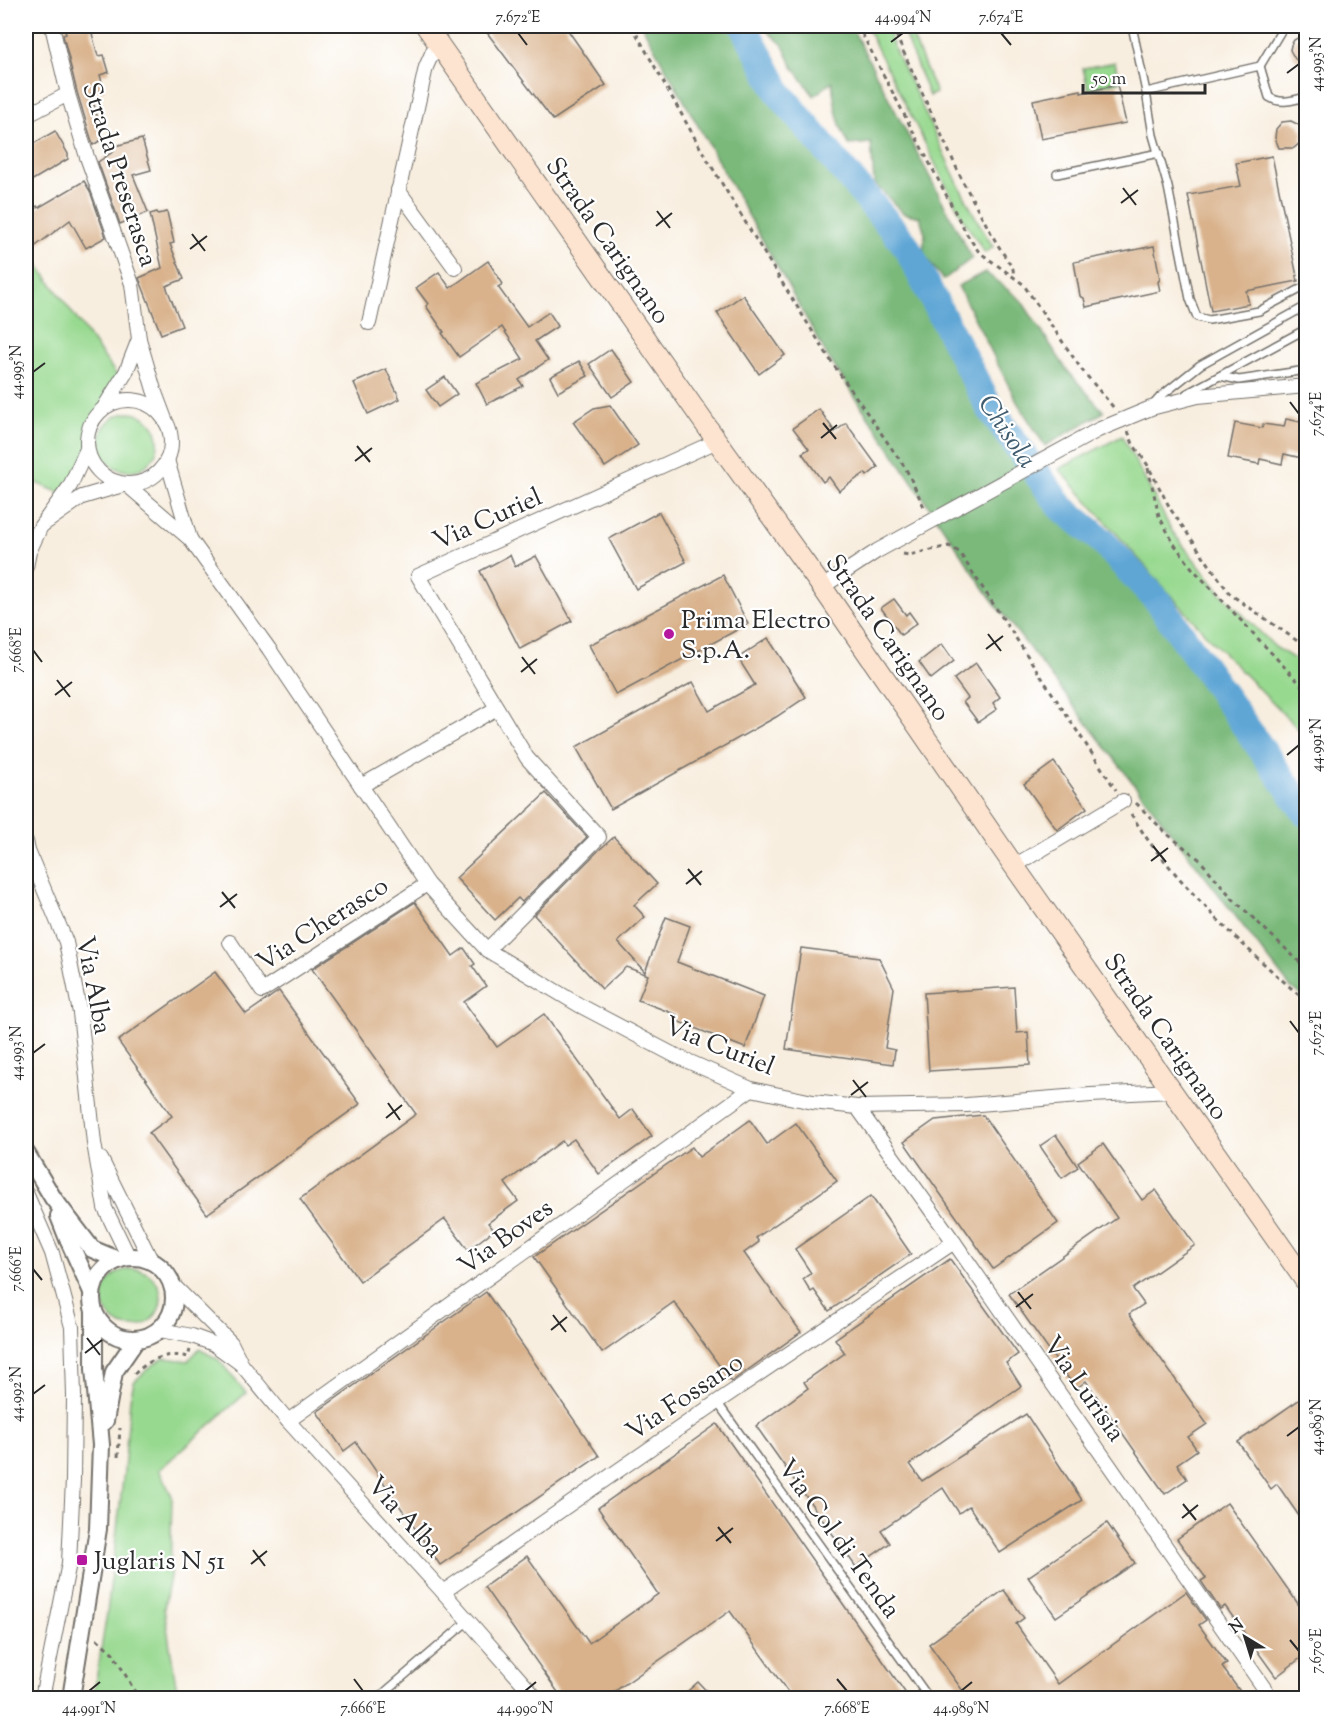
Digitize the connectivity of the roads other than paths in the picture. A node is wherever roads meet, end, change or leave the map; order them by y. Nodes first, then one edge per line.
1 (52, 26) edge
2 (426, 26) edge
3 (1132, 26) edge
4 (1284, 26) edge
5 (437, 42) junction
6 (1260, 66) junction
7 (1146, 92) junction
8 (68, 94) junction
9 (1306, 97) edge
10 (26, 116) edge
11 (1159, 153) junction
12 (1057, 174) dead end
13 (398, 190) junction
14 (455, 268) dead end
15 (1306, 286) edge
16 (1306, 306) edge
17 (369, 323) dead end
18 (1306, 330) edge
19 (139, 339) junction
20 (1306, 370) edge
21 (1220, 376) junction
22 (1306, 386) edge
23 (1170, 402) junction
24 (105, 407) junction
25 (1150, 408) junction
26 (166, 422) junction
27 (717, 441) junction
28 (87, 448) junction
29 (167, 460) junction
30 (126, 484) junction
31 (41, 526) junction
32 (190, 539) junction
33 (26, 567) edge
34 (822, 587) junction
35 (497, 708) junction
36 (361, 786) junction
37 (1123, 801) road end
38 (26, 846) edge
39 (1014, 866) junction
40 (427, 884) junction
41 (230, 942) dead end
42 (487, 950) junction
43 (751, 1089) junction
44 (1172, 1091) junction
45 (857, 1107) junction
46 (94, 1143) junction
47 (26, 1153) edge
48 (26, 1193) edge
49 (52, 1198) junction
50 (954, 1242) junction
51 (124, 1259) junction
52 (152, 1262) junction
53 (1306, 1282) edge
54 (172, 1284) junction
55 (92, 1292) junction
56 (94, 1312) junction
57 (160, 1329) junction
58 (136, 1340) junction
59 (242, 1365) junction
60 (717, 1402) junction
61 (288, 1421) junction
62 (101, 1446) junction
63 (443, 1592) junction
64 (468, 1621) junction
65 (42, 1698) edge
66 (71, 1698) edge
67 (378, 1698) edge
68 (536, 1698) edge
69 (929, 1698) edge
70 (1271, 1698) edge

1 - 8 street, Strada Preserasca
2 - 5 main road, Strada Carignano
3 - 7 lane
4 - 6 lane
5 - 13 street
5 - 27 main road, Strada Carignano
6 - 7 lane
6 - 9 lane
7 - 11 lane
8 - 10 street
8 - 19 street, Strada Preserasca
11 - 12 lane
11 - 15 lane
13 - 14 street
13 - 17 street
16 - 25 lane
18 - 21 lane
19 - 24 street, Strada Preserasca
19 - 26 street, Strada Preserasca
20 - 21 lane
21 - 23 lane
22 - 23 street
23 - 25 street
24 - 26 street
24 - 28 street
25 - 34 street
26 - 29 street
27 - 34 main road, Strada Carignano
27 - 35 street, Via Curiel
28 - 30 street
28 - 31 street
29 - 30 street
29 - 32 street, Via Curiel
30 - 31 street
30 - 32 street, Via Curiel
31 - 33 street
32 - 36 street, Via Curiel
34 - 39 main road, Strada Carignano
35 - 36 street
35 - 42 street, Via Curiel
36 - 40 street, Via Curiel
37 - 39 street
38 - 46 street, Via Alba
39 - 44 main road, Strada Carignano
40 - 41 street, Via Cherasco
40 - 42 street, Via Curiel
42 - 43 street, Via Curiel
43 - 45 street, Via Curiel
43 - 61 street, Via Boves
44 - 45 street, Via Curiel
44 - 53 main road, Strada Carignano
45 - 50 street, Via Lurisia
46 - 51 street, Via Alba
46 - 52 street, Via Alba
47 - 49 street
48 - 65 street
49 - 51 street
49 - 55 street
50 - 60 street, Via Fossano
50 - 70 street, Via Lurisia
51 - 52 street
51 - 55 street
52 - 54 street
54 - 57 street
54 - 59 street, Via Alba
55 - 56 street
56 - 58 street
56 - 62 street
57 - 58 street
57 - 59 street, Via Alba
58 - 62 street
59 - 61 street, Via Alba
60 - 63 street, Via Fossano
60 - 69 lane, Via Col di Tenda
61 - 63 street, Via Alba
62 - 66 street
63 - 64 street, Via Alba
64 - 67 lane
64 - 68 street, Via Alba

